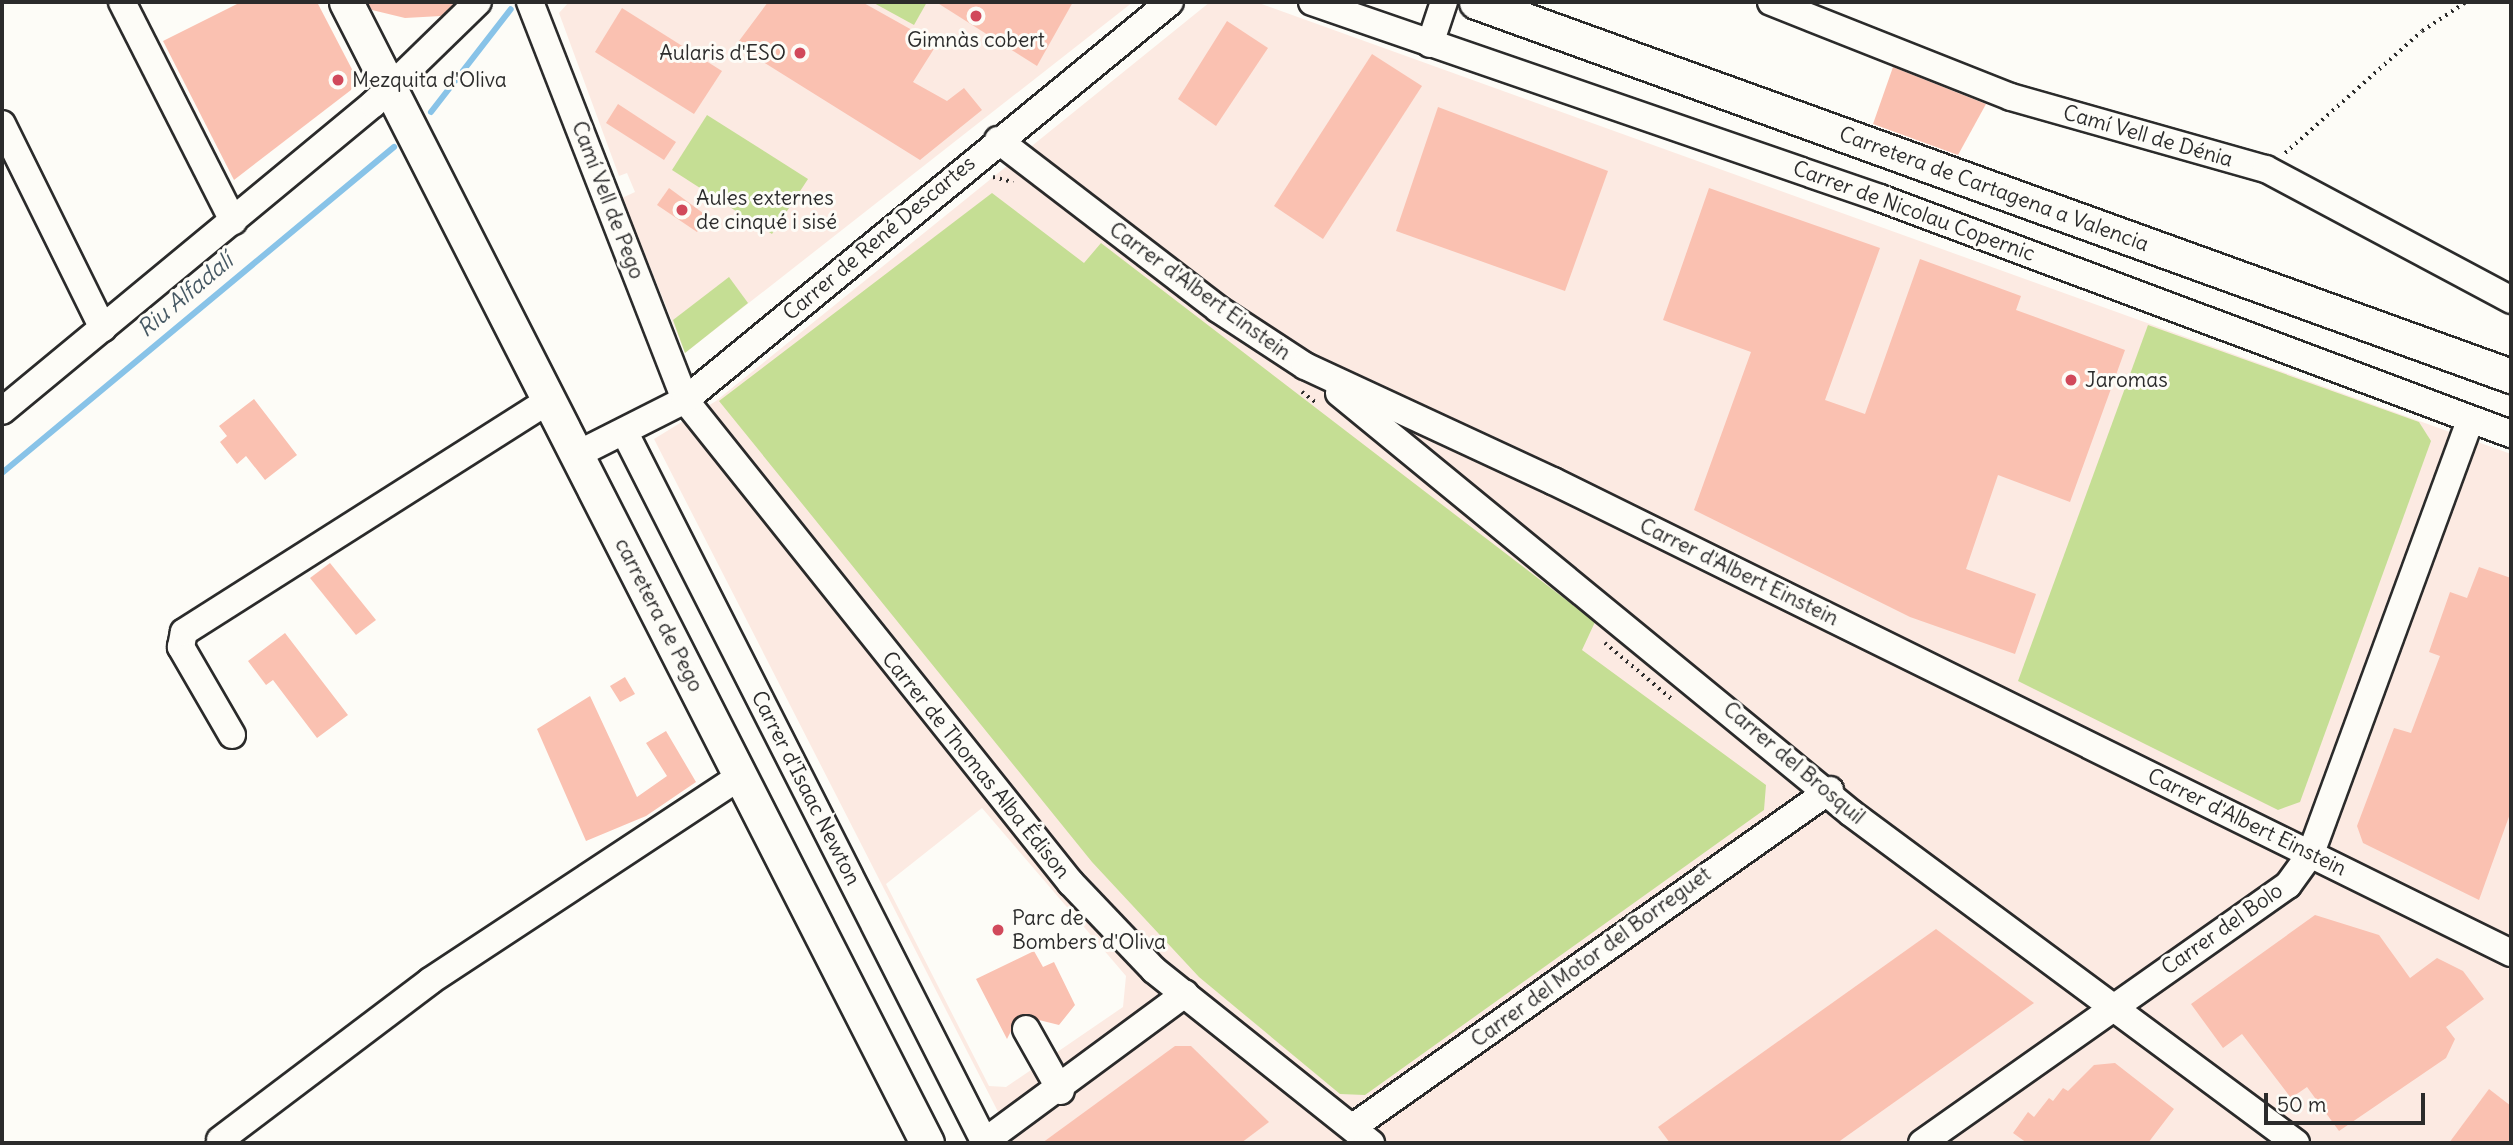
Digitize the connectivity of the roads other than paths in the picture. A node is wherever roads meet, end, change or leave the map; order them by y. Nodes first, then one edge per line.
1 (122, 2) edge
2 (346, 2) edge
3 (478, 2) edge
4 (530, 2) edge
5 (1170, 2) edge
6 (1312, 2) edge
7 (1444, 2) edge
8 (1476, 2) edge
9 (1771, 2) edge
10 (1430, 44) junction
11 (389, 87) junction
12 (2, 124) edge
13 (998, 140) junction
14 (233, 221) junction
15 (2511, 300) edge
16 (103, 328) junction
17 (2511, 376) edge
18 (1302, 378) junction
19 (685, 400) junction
20 (548, 401) junction
21 (2, 411) edge
22 (2470, 421) junction
23 (625, 433) junction
24 (2511, 434) edge
25 (576, 455) junction
26 (232, 735) dead end
27 (741, 776) junction
28 (1830, 790) junction
29 (2311, 853) junction
30 (2511, 953) edge
31 (1185, 994) junction
32 (2113, 1006) junction
33 (1026, 1029) dead end
34 (1061, 1091) junction
35 (1362, 1135) edge
36 (220, 1140) dead end
37 (985, 1142) edge
38 (927, 1143) edge
39 (1922, 1143) edge
40 (2296, 1143) edge

1 - 14 street
2 - 11 main road
3 - 11 street
4 - 19 street, Camí Vell de Pego
5 - 13 street, Carrer de René Descartes
6 - 10 street, Carrer de Nicolau Copernic
7 - 10 street
8 - 17 main road, Carretera de Cartagena a Valencia
9 - 15 street, Camí Vell de Dénia
10 - 22 street, Carrer de Nicolau Copernic
11 - 14 street
11 - 20 main road, carretera de Pego
12 - 16 street
13 - 18 street, Carrer d'Albert Einstein
13 - 19 street, Carrer de René Descartes
14 - 16 street
16 - 21 street
18 - 28 street, Carrer del Brosquil
18 - 29 street, Carrer d'Albert Einstein
19 - 23 street, Carrer de René Descartes
19 - 31 street, Carrer de Thomas Alba Édison
20 - 25 main road, carretera de Pego
20 - 26 street
22 - 24 street, Carrer de Nicolau Copernic
22 - 29 street, Carrer del Bolo
23 - 25 street, Carrer de René Descartes
23 - 37 street, Carrer d'Isaac Newton
25 - 27 main road, carretera de Pego
27 - 36 street
27 - 38 main road, carretera de Pego
28 - 32 street, Carrer del Brosquil
28 - 35 street, Carrer del Motor del Borreguet
29 - 30 street, Carrer d'Albert Einstein
29 - 32 street, Carrer del Bolo
31 - 34 street
31 - 35 street, Carrer de Thomas Alba Édison
32 - 39 street, Carrer del Bolo
32 - 40 street, Carrer del Brosquil
33 - 34 street
34 - 37 street

